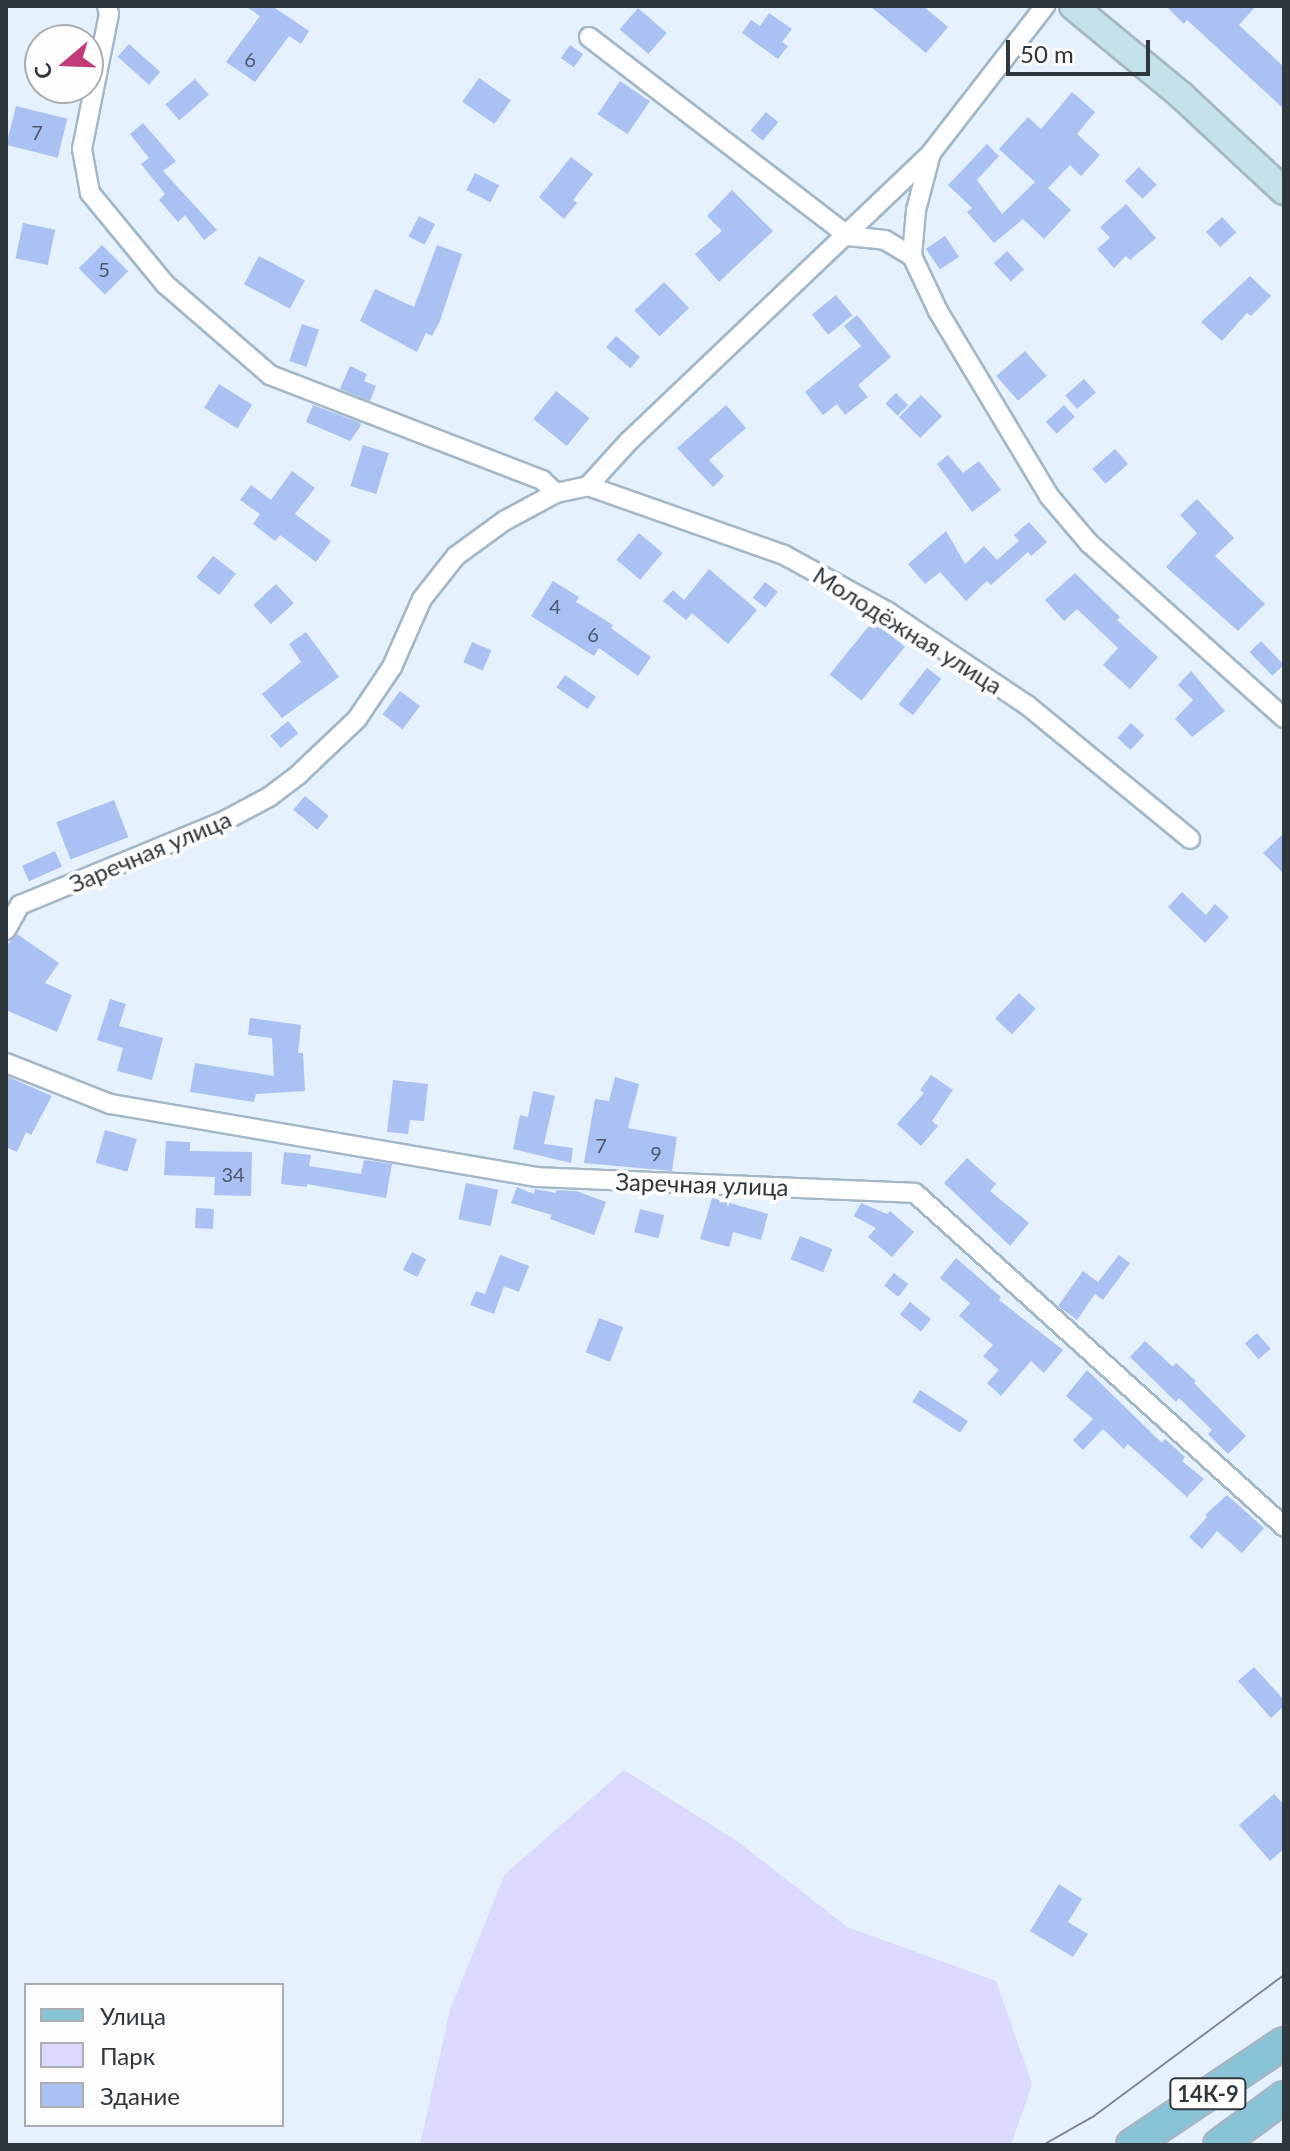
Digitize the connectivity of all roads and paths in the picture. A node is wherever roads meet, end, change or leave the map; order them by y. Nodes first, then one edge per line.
1 (107, 6) edge
2 (1045, 6) edge
3 (1073, 6) edge
4 (589, 37) dead end
5 (931, 153) junction
6 (1284, 191) edge
7 (848, 236) junction
8 (912, 256) junction
9 (588, 486) junction
10 (556, 493) junction
11 (1284, 718) edge
12 (1190, 839) dead end
13 (6, 930) edge
14 (6, 1063) edge
15 (1284, 1527) edge
16 (1284, 2043) edge
17 (1284, 2097) edge
18 (1132, 2145) edge
19 (1219, 2145) edge

1 - 10 street
2 - 5 street
3 - 6 street
4 - 7 street
5 - 7 street
5 - 8 street
7 - 8 street
7 - 9 street
8 - 11 street
9 - 10 street
9 - 12 street, Молодёжная улица
10 - 13 street, Заречная улица
14 - 15 street, Заречная улица
16 - 18 main road, 14К-9
17 - 19 main road, 14К-9

